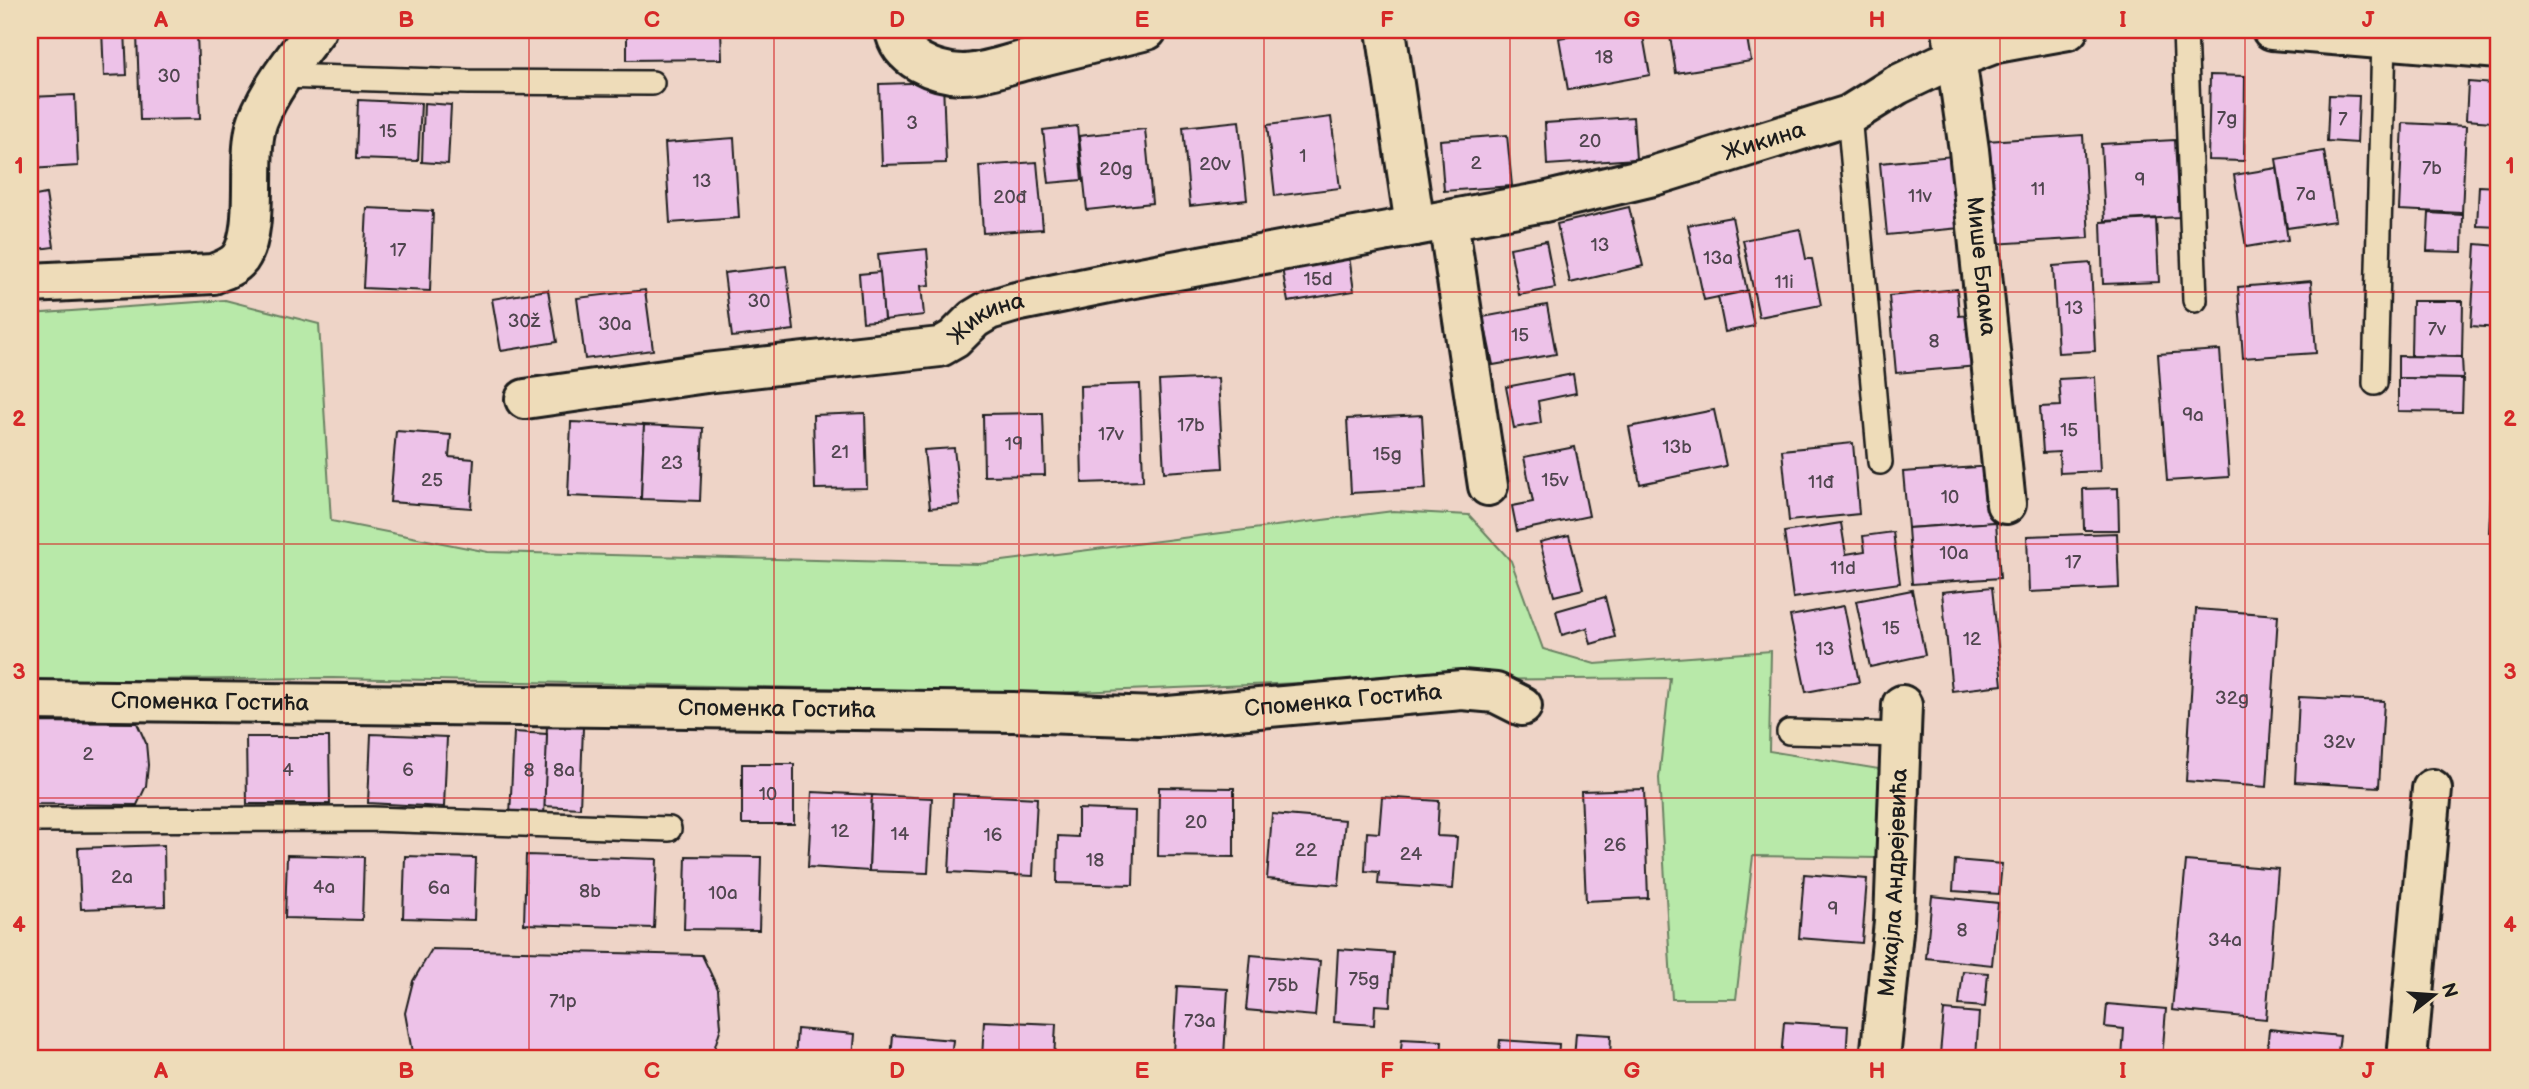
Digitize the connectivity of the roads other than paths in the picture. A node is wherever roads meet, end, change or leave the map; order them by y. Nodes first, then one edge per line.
1 (316, 30) edge
2 (895, 30) edge
3 (1147, 30) edge
4 (1386, 30) edge
5 (2068, 30) edge
6 (2185, 30) edge
7 (2272, 30) edge
8 (2384, 39) junction
9 (1954, 44) edge
10 (2499, 50) edge
11 (282, 76) junction
12 (652, 83) dead end
13 (1849, 115) junction
14 (1431, 223) junction
15 (30, 283) edge
16 (2195, 300) dead end
17 (2375, 383) dead end
18 (525, 399) dead end
19 (1880, 462) dead end
20 (1488, 486) dead end
21 (2006, 504) dead end
22 (30, 701) edge
23 (1522, 706) dead end
24 (1902, 720) joint
25 (1790, 733) dead end
26 (2432, 789) dead end
27 (30, 820) edge
28 (668, 829) dead end
29 (1880, 1059) edge
30 (2407, 1059) edge

1 - 11 street
2 - 3 street
4 - 14 street
5 - 9 street, Жикина
6 - 16 lane
7 - 8 street
8 - 10 street
8 - 17 lane
9 - 13 street, Жикина
9 - 21 street, Мише Блама
11 - 12 lane
11 - 15 street
13 - 14 street, Жикина
13 - 19 lane
14 - 18 street, Жикина
14 - 20 street
22 - 23 street, Споменка Гостића
24 - 25 lane
24 - 29 street, Михајла Андрејевића
26 - 30 street
27 - 28 lane

